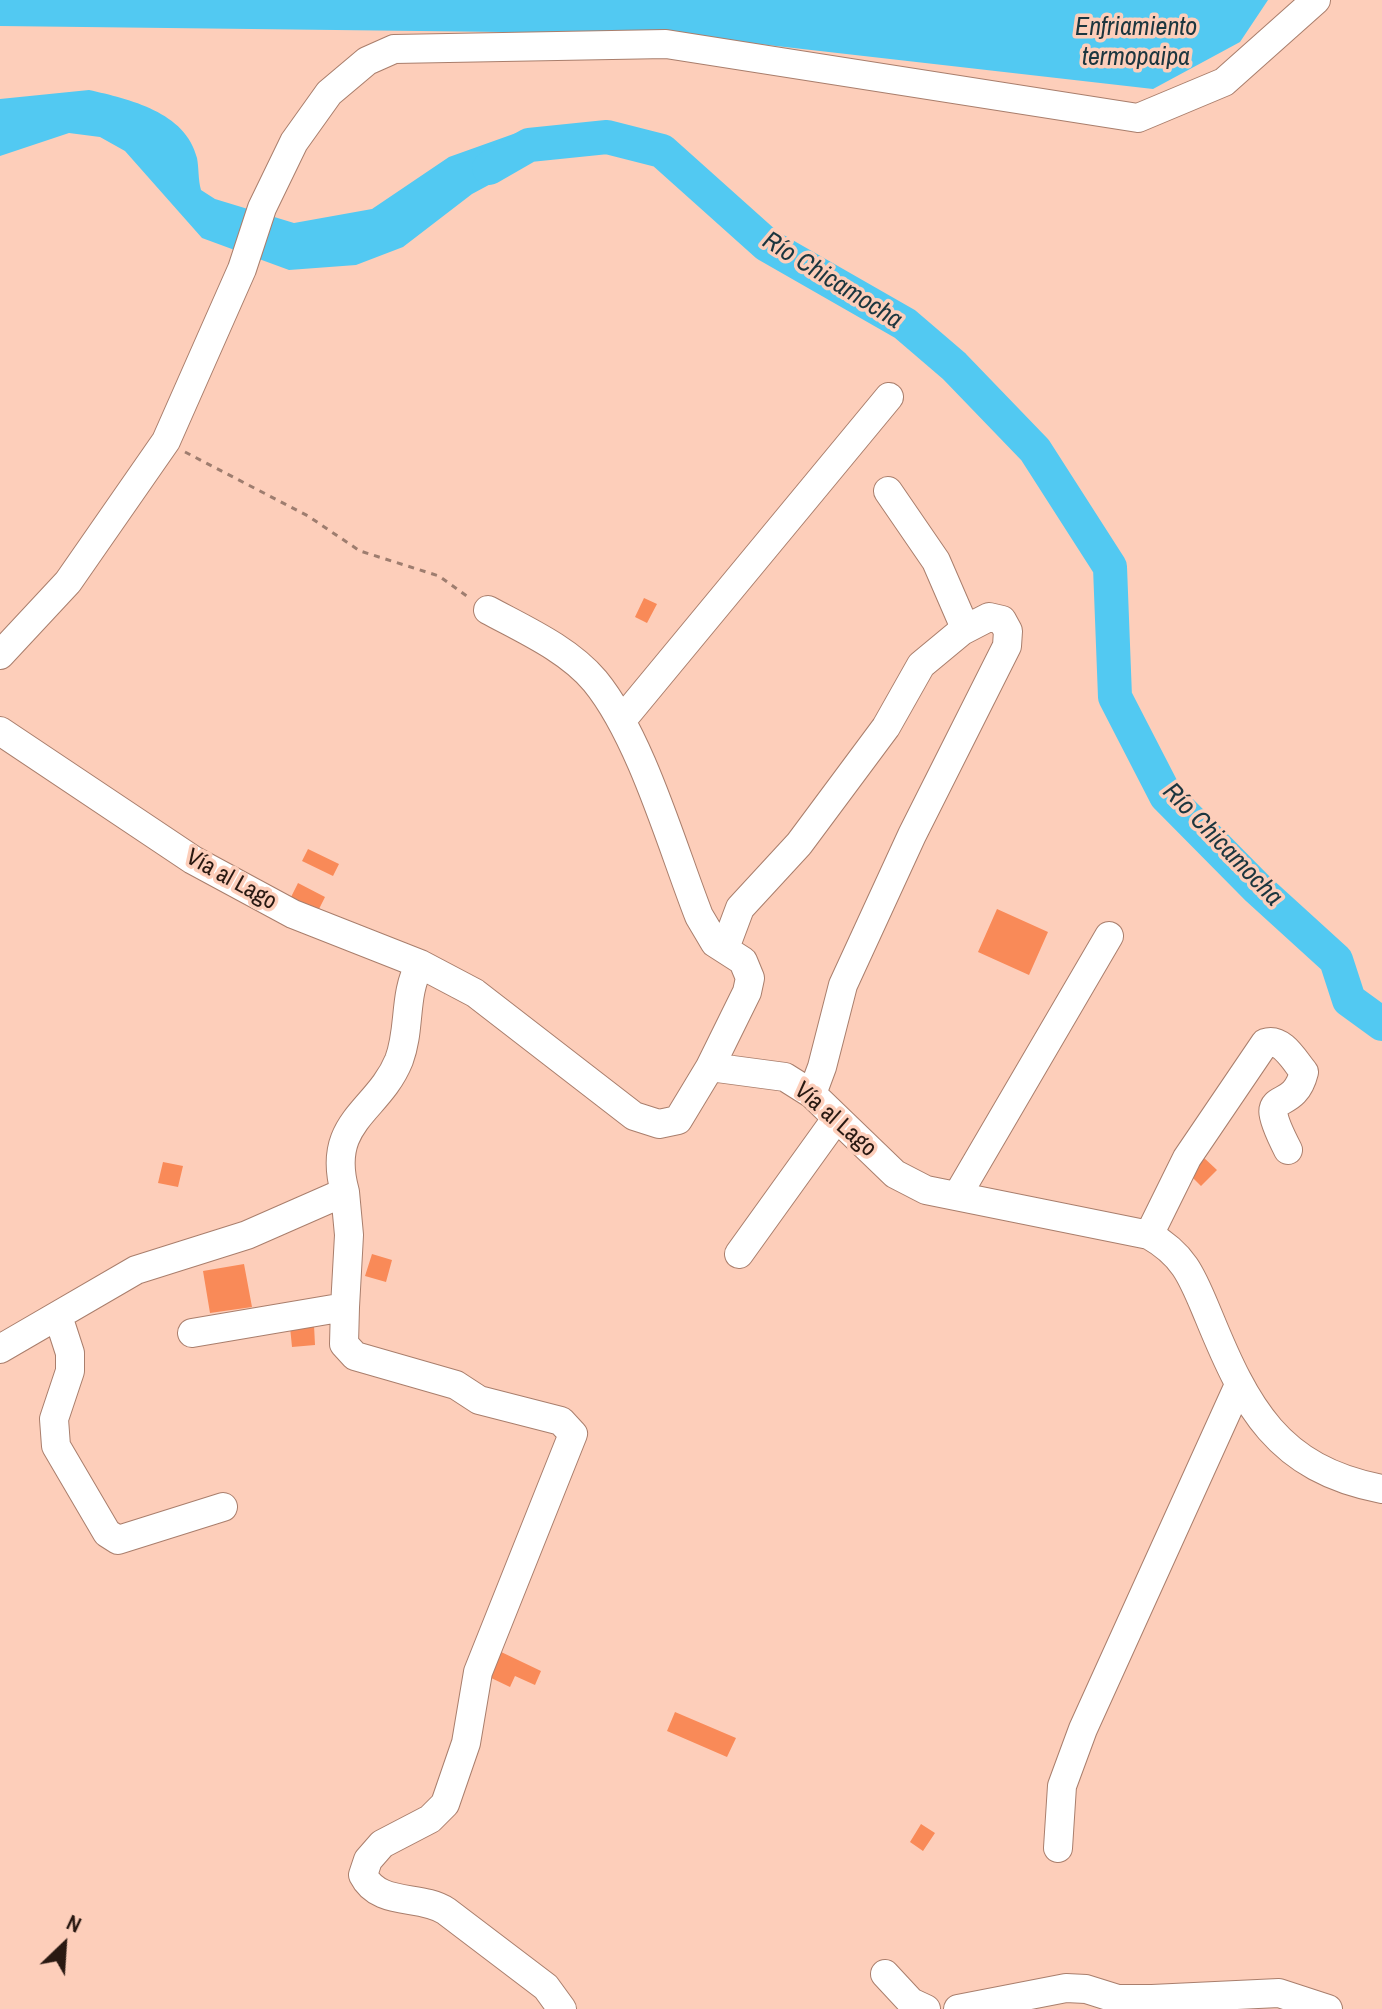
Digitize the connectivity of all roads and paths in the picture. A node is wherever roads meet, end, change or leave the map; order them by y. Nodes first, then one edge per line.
1 (1316, 0) edge
2 (889, 397) dead end
3 (166, 441) junction
4 (888, 491) dead end
5 (488, 610) joint
6 (962, 631) junction
7 (0, 655) edge
8 (622, 720) junction
9 (0, 731) edge
10 (1109, 936) dead end
11 (725, 948) junction
12 (420, 964) junction
13 (710, 1067) junction
14 (812, 1094) junction
15 (836, 1119) junction
16 (1288, 1150) dead end
17 (345, 1192) junction
18 (957, 1196) junction
19 (1149, 1235) junction
20 (739, 1254) dead end
21 (345, 1307) junction
22 (58, 1316) junction
23 (192, 1333) dead end
24 (0, 1349) edge
25 (1238, 1387) junction
26 (1382, 1489) edge
27 (223, 1507) dead end
28 (1058, 1848) dead end
29 (885, 1974) dead end
30 (1145, 2004) edge
31 (562, 2009) edge
32 (926, 2009) edge
33 (958, 2009) edge
34 (1328, 2009) edge

1 - 3 street
2 - 8 street
3 - 5 path
3 - 7 street
4 - 6 street
5 - 8 street
6 - 11 street
6 - 14 street
8 - 11 street
9 - 12 street, Vía al Lago
10 - 18 street
11 - 13 street
12 - 13 street, Vía al Lago
12 - 17 street
13 - 14 street, Vía al Lago
14 - 15 street, Vía al Lago
15 - 18 street, Vía al Lago
15 - 20 street
16 - 19 street
17 - 21 street
17 - 22 street
18 - 19 street, Vía al Lago
19 - 25 street, Vía al Lago
21 - 23 street
21 - 31 street
22 - 24 street
22 - 27 street
25 - 26 street, Vía al Lago
25 - 28 street
29 - 32 street
30 - 33 street
30 - 34 street

